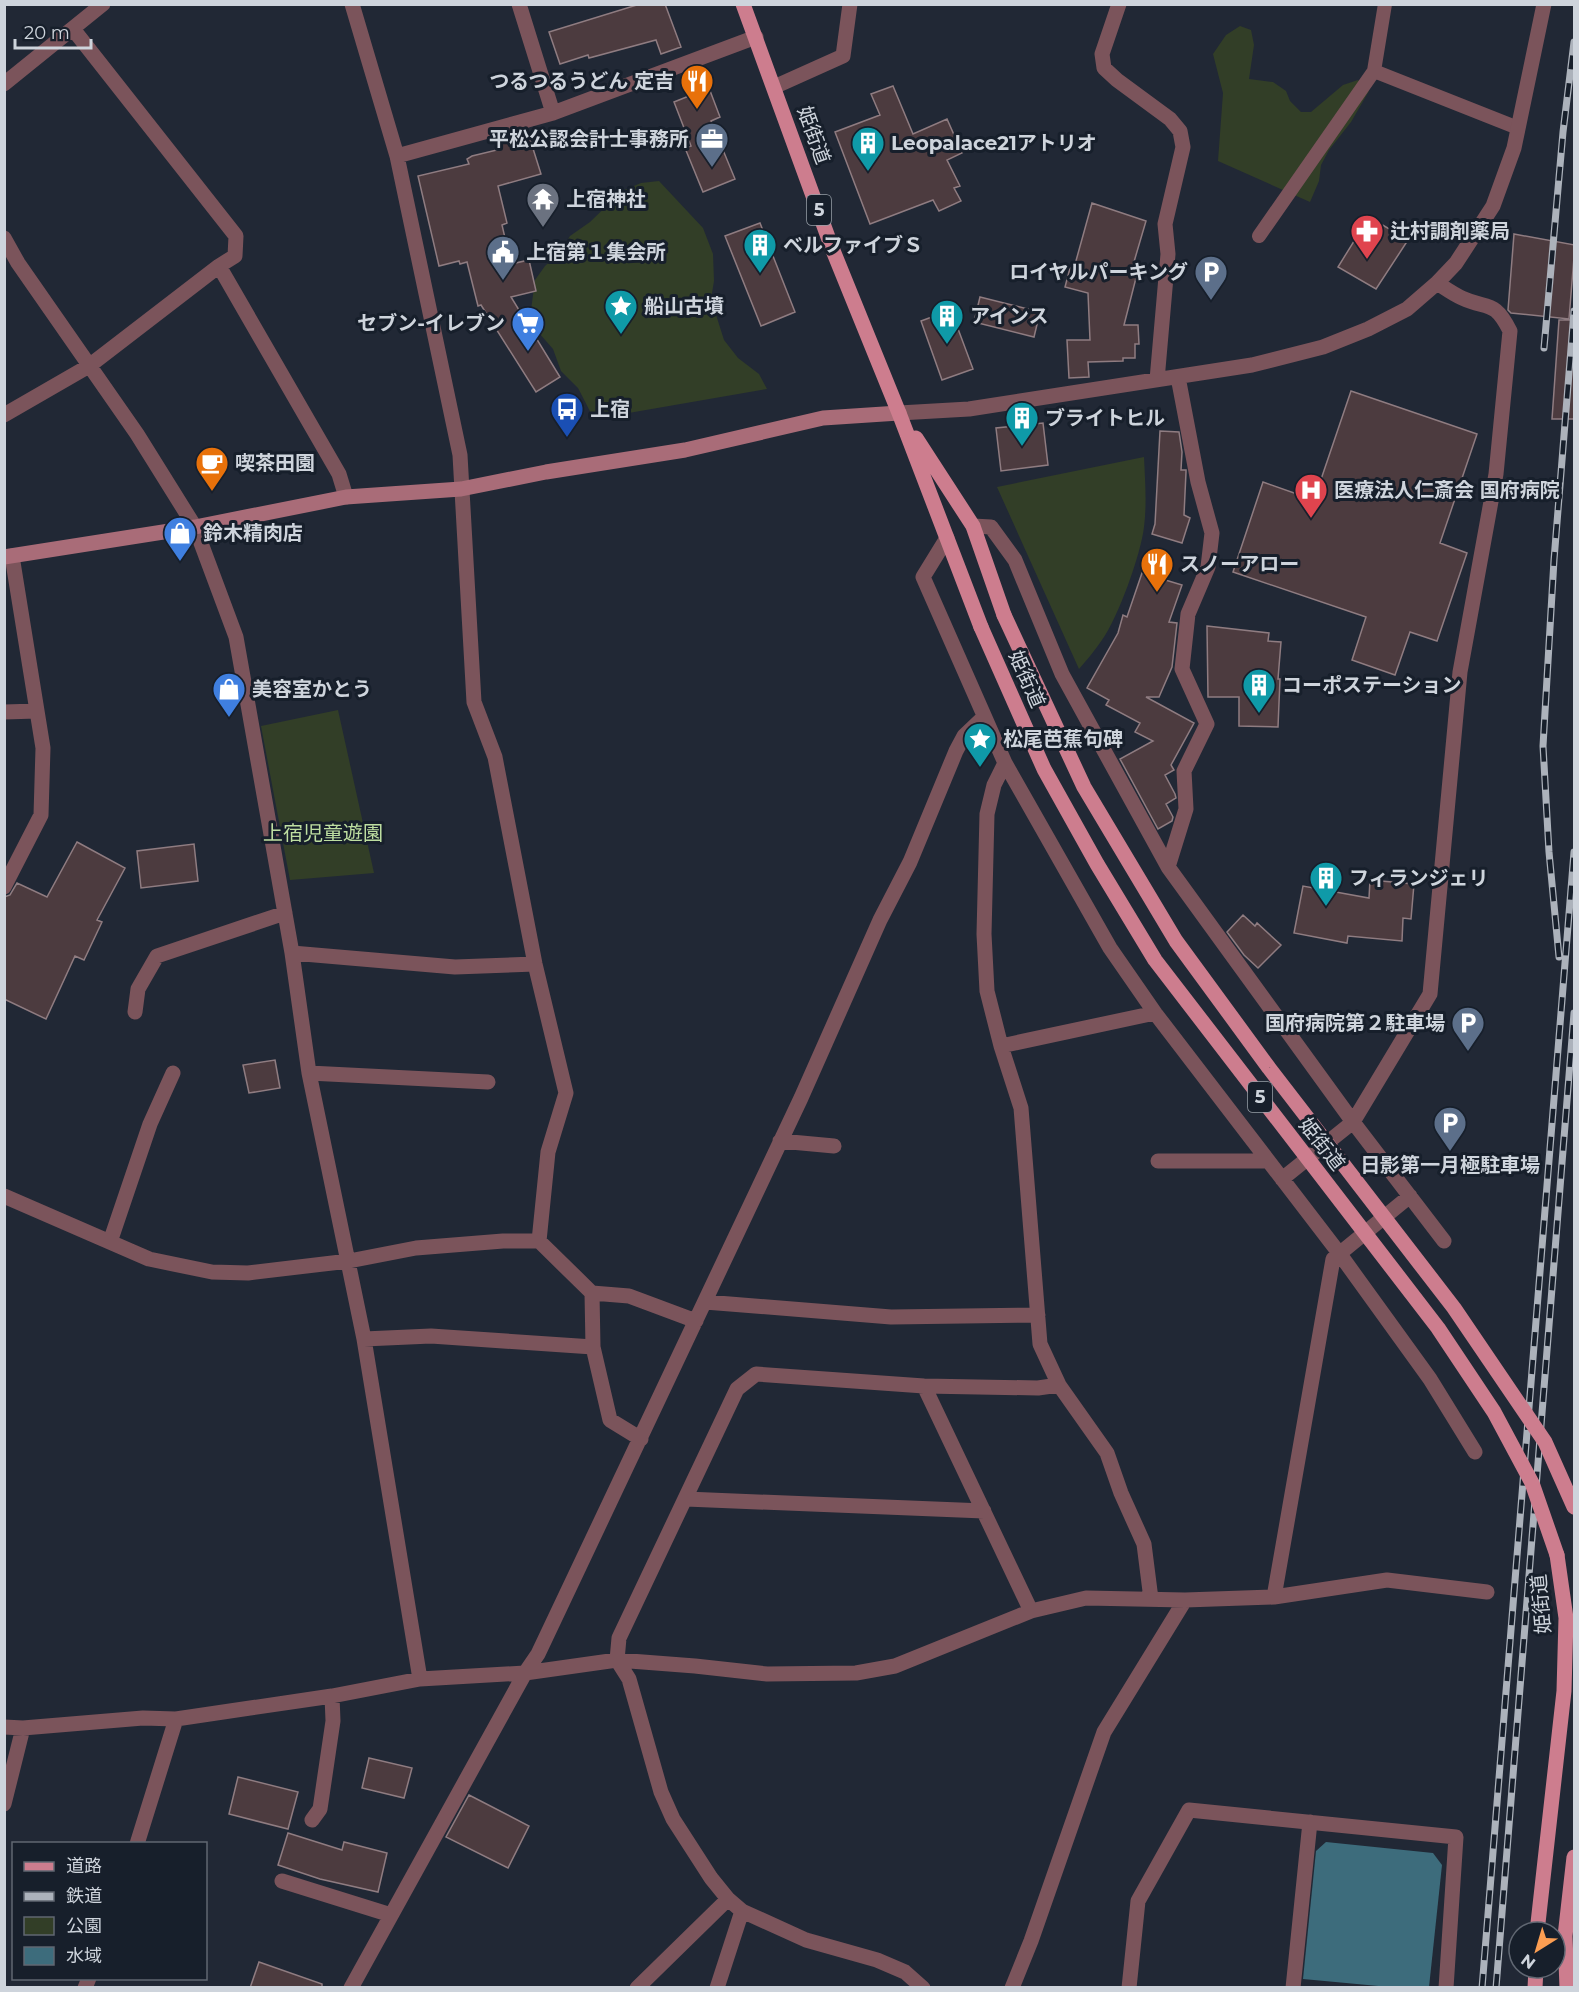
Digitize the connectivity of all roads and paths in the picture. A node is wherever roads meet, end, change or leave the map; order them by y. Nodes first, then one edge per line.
1 (103, 4) edge
2 (352, 4) edge
3 (519, 4) edge
4 (744, 4) edge
5 (850, 4) edge
6 (1119, 4) edge
7 (1385, 4) edge
8 (1544, 4) edge
9 (73, 30) junction
10 (756, 37) junction
11 (1374, 71) junction
12 (4, 84) edge
13 (774, 87) junction
14 (553, 113) junction
15 (1518, 128) junction
16 (397, 156) junction
17 (1259, 236) dead end
18 (4, 238) edge
19 (219, 266) junction
20 (1437, 283) junction
21 (89, 366) junction
22 (1178, 377) junction
23 (1157, 380) junction
24 (899, 413) junction
25 (4, 415) edge
26 (461, 489) junction
27 (346, 496) junction
28 (973, 526) junction
29 (195, 527) junction
30 (947, 538) junction
31 (8, 556) edge
32 (37, 711) junction
33 (4, 712) edge
34 (984, 717) junction
35 (1005, 763) junction
36 (1168, 867) junction
37 (4, 887) edge
38 (285, 913) junction
39 (292, 953) junction
40 (535, 964) junction
41 (135, 1011) dead end
42 (1155, 1013) junction
43 (1001, 1046) junction
44 (173, 1073) dead end
45 (309, 1073) junction
46 (488, 1082) dead end
47 (1353, 1122) junction
48 (780, 1141) junction
49 (834, 1146) dead end
50 (1158, 1161) dead end
51 (1268, 1161) junction
52 (1282, 1179) junction
53 (4, 1196) edge
54 (1410, 1196) junction
55 (539, 1241) junction
56 (110, 1242) junction
57 (1444, 1242) dead end
58 (1339, 1253) junction
59 (349, 1262) junction
60 (591, 1293) junction
61 (705, 1302) junction
62 (1038, 1315) junction
63 (696, 1321) junction
64 (364, 1339) junction
65 (593, 1347) junction
66 (1059, 1385) junction
67 (924, 1386) junction
68 (640, 1439) junction
69 (1475, 1452) dead end
70 (686, 1499) junction
71 (1575, 1507) edge
72 (984, 1511) junction
73 (1487, 1592) dead end
74 (1274, 1597) junction
75 (1151, 1599) junction
76 (1185, 1600) junction
77 (1031, 1611) junction
78 (617, 1660) junction
79 (525, 1673) junction
80 (420, 1679) junction
81 (332, 1696) junction
82 (176, 1719) junction
83 (4, 1727) edge
84 (22, 1728) junction
85 (4, 1804) edge
86 (312, 1820) dead end
87 (1310, 1822) junction
88 (138, 1842) edge
89 (1575, 1857) edge
90 (282, 1881) dead end
91 (728, 1899) junction
92 (742, 1911) junction
93 (391, 1915) junction
94 (1539, 1920) edge
95 (351, 1988) edge
96 (637, 1988) edge
97 (717, 1988) edge
98 (923, 1988) edge
99 (1012, 1988) edge
100 (1129, 1988) edge
101 (1293, 1988) edge
102 (1446, 1988) edge
103 (1567, 1988) edge

1 - 9 street
2 - 16 street
3 - 14 street
4 - 10 main road, 姫街道 / 5
5 - 13 street
6 - 23 street
7 - 11 lane
8 - 15 street
9 - 12 street
9 - 19 street
10 - 13 main road, 姫街道 / 5
10 - 14 street
11 - 15 lane
11 - 17 lane
13 - 24 main road, 姫街道 / 5
14 - 16 street
15 - 20 street
16 - 26 street
18 - 21 street
19 - 21 street
19 - 27 street
20 - 22 street
20 - 47 street
21 - 25 street
21 - 29 street
22 - 23 street
22 - 36 street
23 - 24 street
24 - 26 street
24 - 28 main road, 姫街道 / 5
24 - 30 main road, 姫街道 / 5
26 - 27 street
26 - 40 street
27 - 29 street
28 - 36 street
28 - 71 main road, 姫街道 / 5, bridge
29 - 31 street
29 - 38 street
30 - 34 street
30 - 94 main road, 姫街道 / 5, bridge
31 - 32 street
32 - 33 street
32 - 37 street
34 - 35 street
34 - 48 street
35 - 42 street
35 - 43 street
36 - 47 street
38 - 39 street
38 - 41 street
39 - 40 street
39 - 45 street
40 - 55 street
42 - 43 street
42 - 51 street
43 - 62 street
44 - 56 street
45 - 46 street
45 - 59 street
47 - 52 street
47 - 54 street
48 - 49 street
48 - 61 street
50 - 51 street
51 - 52 street
52 - 58 street
53 - 56 street
54 - 57 street
54 - 58 street
55 - 59 street
55 - 60 street
56 - 59 street
58 - 69 street
58 - 74 street
59 - 64 street
60 - 63 street
60 - 65 street
61 - 62 street
61 - 63 street
62 - 66 street
63 - 68 street
64 - 65 street
64 - 80 street
65 - 68 street
66 - 67 street
66 - 75 street
67 - 70 street
67 - 72 street
68 - 79 street
70 - 72 street
70 - 78 street
72 - 77 street
73 - 74 street
74 - 76 street
75 - 76 street
75 - 77 street
76 - 99 street
77 - 78 street
78 - 79 street
78 - 91 street
79 - 80 street
79 - 93 street
80 - 81 street
81 - 82 street
81 - 86 street
82 - 84 street
82 - 88 street
83 - 84 street
84 - 85 street
87 - 100 street
87 - 101 street
87 - 102 street
89 - 103 main road
90 - 93 street
91 - 92 street
91 - 96 street
92 - 97 street
92 - 98 street
93 - 95 street

